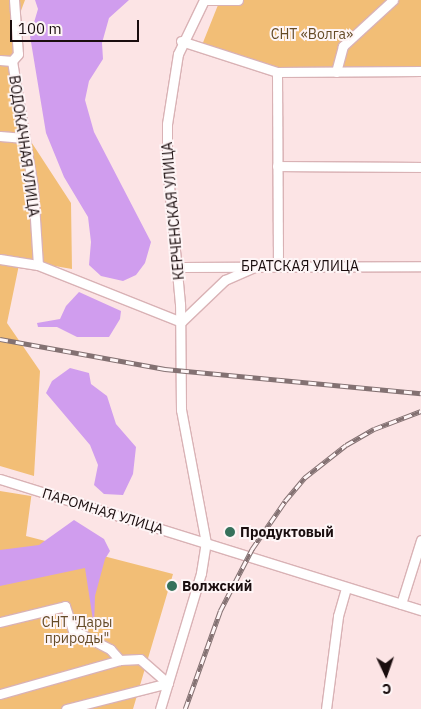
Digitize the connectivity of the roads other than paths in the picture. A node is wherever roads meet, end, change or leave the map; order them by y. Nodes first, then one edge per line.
1 (14, 0) edge
2 (204, 0) edge
3 (238, 0) edge
4 (394, 0) edge
5 (181, 42) junction
6 (0, 60) edge
7 (12, 61) junction
8 (421, 71) edge
9 (277, 72) junction
10 (336, 72) junction
11 (0, 136) edge
12 (24, 138) junction
13 (277, 166) junction
14 (421, 167) edge
15 (0, 259) edge
16 (38, 265) junction
17 (257, 266) junction
18 (278, 266) junction
19 (421, 266) edge
20 (178, 267) junction
21 (181, 322) junction
22 (0, 479) edge
23 (421, 540) edge
24 (206, 543) junction
25 (346, 588) junction
26 (400, 604) junction
27 (421, 610) edge
28 (0, 622) edge
29 (120, 660) junction
30 (168, 683) junction
31 (0, 694) edge
32 (66, 709) edge
33 (160, 709) edge
34 (326, 709) edge

1 - 7 street, ВОДОКАЧНАЯ УЛИЦА
2 - 3 street
2 - 5 street, КЕРЧЕНСКАЯ УЛИЦА
4 - 10 street
5 - 9 street
5 - 20 street, КЕРЧЕНСКАЯ УЛИЦА
6 - 7 street
7 - 12 street, ВОДОКАЧНАЯ УЛИЦА
8 - 10 street
9 - 10 street
9 - 13 street
11 - 12 street
12 - 16 street, ВОДОКАЧНАЯ УЛИЦА
13 - 14 street
13 - 18 street
15 - 16 street
16 - 21 street
17 - 18 street, БРАТСКАЯ УЛИЦА
17 - 20 street, БРАТСКАЯ УЛИЦА
17 - 21 street
18 - 19 street, БРАТСКАЯ УЛИЦА
20 - 21 street, КЕРЧЕНСКАЯ УЛИЦА
21 - 24 street, КЕРЧЕНСКАЯ УЛИЦА
22 - 24 street, ПАРОМНАЯ УЛИЦА
23 - 26 street
24 - 25 street, ПАРОМНАЯ УЛИЦА
24 - 30 street
25 - 26 street, ПАРОМНАЯ УЛИЦА
25 - 34 street
26 - 27 street, ПАРОМНАЯ УЛИЦА
28 - 29 street
29 - 30 street
29 - 31 street
30 - 32 street
30 - 33 street

